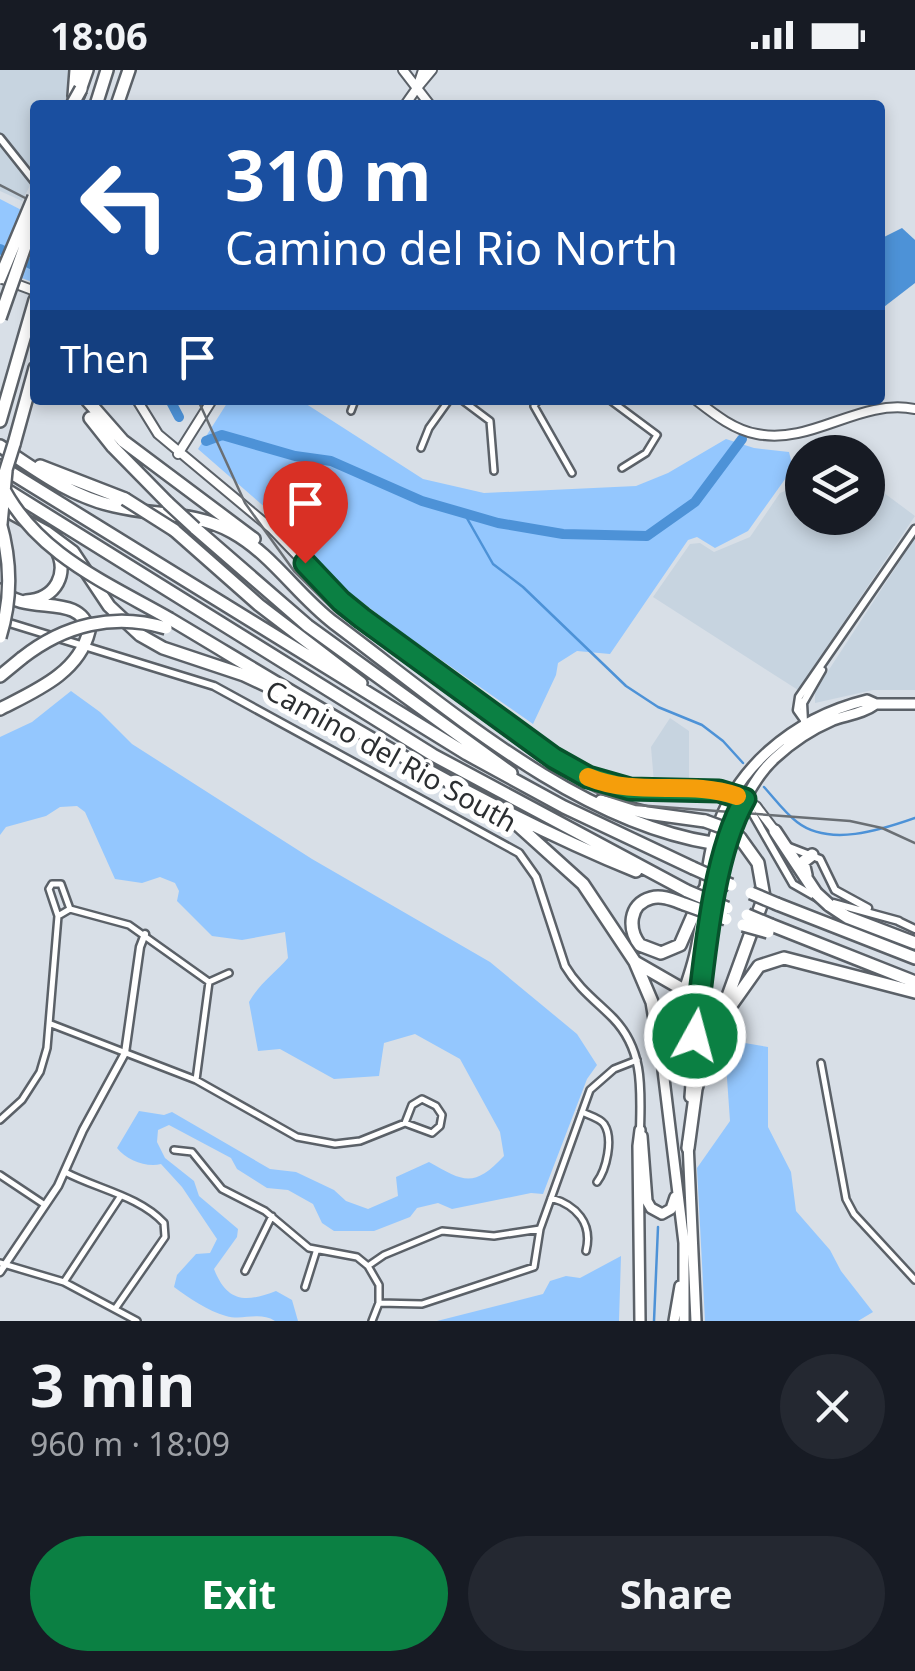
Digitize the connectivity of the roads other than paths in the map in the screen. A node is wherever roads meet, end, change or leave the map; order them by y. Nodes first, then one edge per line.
1 (76, 70) edge
2 (87, 70) edge
3 (107, 70) edge
4 (129, 70) edge
5 (404, 70) edge
6 (423, 70) edge
7 (432, 70) edge
8 (416, 88) junction
9 (74, 100) edge
10 (76, 100) edge
11 (98, 100) edge
12 (118, 100) edge
13 (408, 100) edge
14 (426, 100) edge
15 (0, 140) edge
16 (30, 175) edge
17 (30, 206) edge
18 (30, 232) edge
19 (1, 274) edge
20 (30, 288) edge
21 (30, 317) edge
22 (0, 318) edge
23 (30, 381) edge
24 (86, 405) edge
25 (89, 405) edge
26 (141, 405) edge
27 (209, 405) edge
28 (354, 405) edge
29 (445, 405) edge
30 (469, 405) edge
31 (535, 405) edge
32 (617, 405) edge
33 (703, 405) edge
34 (915, 409) edge
35 (351, 410) dead end
36 (0, 422) edge
37 (5, 445) edge
38 (421, 448) dead end
39 (178, 454) junction
40 (622, 468) dead end
41 (494, 472) dead end
42 (572, 473) dead end
43 (1, 479) edge
44 (0, 506) edge
45 (13, 514) junction
46 (0, 525) edge
47 (915, 529) edge
48 (0, 590) edge
49 (17, 602) junction
50 (0, 620) edge
51 (168, 624) junction
52 (341, 627) junction
53 (0, 637) edge
54 (83, 648) junction
55 (0, 676) edge
56 (382, 704) junction
57 (915, 704) edge
58 (0, 709) edge
59 (340, 720) junction
60 (809, 726) junction
61 (525, 786) junction
62 (574, 792) junction
63 (734, 794) junction
64 (745, 799) junction
65 (500, 809) junction
66 (775, 832) junction
67 (712, 843) junction
68 (812, 855) junction
69 (704, 890) junction
70 (814, 891) junction
71 (842, 896) junction
72 (685, 898) junction
73 (829, 904) junction
74 (70, 909) junction
75 (58, 916) junction
76 (899, 921) junction
77 (915, 929) edge
78 (146, 934) junction
79 (915, 943) edge
80 (915, 958) edge
81 (635, 962) junction
82 (229, 973) dead end
83 (702, 979) junction
84 (209, 982) junction
85 (915, 982) edge
86 (682, 989) junction
87 (915, 992) edge
88 (674, 1010) junction
89 (50, 1024) junction
90 (718, 1024) junction
91 (695, 1036) junction
92 (125, 1052) junction
93 (638, 1060) junction
94 (662, 1062) junction
95 (821, 1063) dead end
96 (196, 1080) junction
97 (582, 1112) junction
98 (0, 1120) edge
99 (406, 1123) junction
100 (640, 1130) junction
101 (688, 1148) junction
102 (174, 1150) dead end
103 (65, 1172) junction
104 (0, 1175) edge
105 (597, 1182) dead end
106 (676, 1184) junction
107 (121, 1196) junction
108 (551, 1198) junction
109 (45, 1205) junction
110 (272, 1216) junction
111 (540, 1229) junction
112 (684, 1243) junction
113 (586, 1251) dead end
114 (316, 1252) junction
115 (3, 1263) edge
116 (368, 1266) junction
117 (245, 1271) dead end
118 (0, 1272) edge
119 (915, 1280) edge
120 (64, 1282) junction
121 (305, 1287) dead end
122 (378, 1302) junction
123 (116, 1309) junction
124 (137, 1321) edge
125 (372, 1321) edge
126 (640, 1321) edge
127 (674, 1321) edge
128 (684, 1321) edge
129 (696, 1321) edge

1 - 9 highway, bridge
2 - 10 highway, bridge
3 - 11 highway
4 - 12 highway
5 - 8 main road
6 - 8 main road
7 - 8 main road
8 - 13 main road
8 - 14 main road
15 - 16 street
17 - 19 highway, bridge
18 - 22 highway, bridge
19 - 20 main road
21 - 36 highway
23 - 37 highway
24 - 61 highway, bridge
25 - 52 highway
26 - 39 main road
27 - 39 main road
28 - 35 street
29 - 38 street
30 - 41 street
31 - 42 street
32 - 40 street
33 - 34 main road
37 - 43 highway, bridge
37 - 52 highway
37 - 56 highway, bridge
39 - 63 main road
43 - 46 highway, bridge
43 - 51 highway, bridge
43 - 56 highway
43 - 72 highway
44 - 45 highway
45 - 49 highway
45 - 59 highway
46 - 53 highway, bridge
47 - 60 street
48 - 49 highway
49 - 54 highway
50 - 54 street, Camino del Rio South
51 - 55 highway, bridge
51 - 59 highway
52 - 62 highway
54 - 58 highway
54 - 93 street, Camino del Rio South
56 - 61 highway
57 - 60 main road
59 - 65 highway
60 - 63 main road
60 - 64 main road
61 - 80 highway, bridge
62 - 67 highway
62 - 90 highway, bridge
63 - 64 main road
63 - 67 main road
64 - 66 main road
64 - 73 street
64 - 83 main road
65 - 72 highway
65 - 81 highway
66 - 68 street
66 - 70 highway
67 - 69 main road
68 - 70 highway
68 - 71 street
69 - 72 highway
69 - 86 main road
70 - 73 highway, bridge
71 - 73 street
71 - 76 street
72 - 85 highway, bridge
73 - 76 street
73 - 79 highway
74 - 75 street
74 - 75 street
74 - 78 street
75 - 89 street
76 - 77 street
78 - 84 street
78 - 92 street
81 - 86 highway
81 - 94 highway
82 - 84 street
83 - 86 highway
83 - 91 main road
84 - 96 street
86 - 88 main road
87 - 90 highway
88 - 91 main road
88 - 94 main road
89 - 92 street
89 - 98 street
90 - 101 highway
91 - 101 main road
92 - 96 street
92 - 103 street
93 - 97 street
93 - 100 street
94 - 106 main road
95 - 119 street
96 - 99 street
97 - 105 street
97 - 108 street
99 - 99 street
100 - 106 main road
100 - 126 main road
101 - 129 main road
102 - 110 street
103 - 107 street
103 - 109 street
104 - 109 street
106 - 112 main road
107 - 120 street
107 - 123 street
108 - 111 street
108 - 113 street
109 - 115 street
110 - 114 street
110 - 117 street
111 - 116 street
111 - 122 street
112 - 127 main road
112 - 128 main road
114 - 116 street
114 - 121 street
115 - 118 street
115 - 120 street
116 - 122 street
120 - 123 street
122 - 125 street
123 - 124 street

